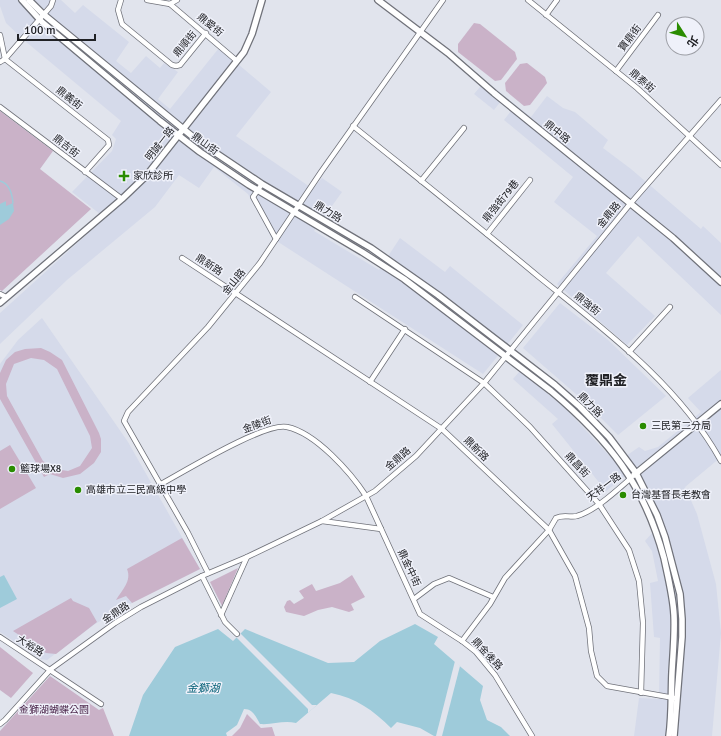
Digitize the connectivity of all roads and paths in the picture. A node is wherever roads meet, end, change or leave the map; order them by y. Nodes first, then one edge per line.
1 (22, 0) edge
2 (29, 0) edge
3 (53, 0) edge
4 (121, 0) edge
5 (147, 0) edge
6 (176, 0) edge
7 (262, 0) edge
8 (378, 0) edge
9 (443, 0) edge
10 (528, 0) edge
11 (557, 0) edge
12 (170, 4) junction
13 (43, 14) junction
14 (658, 15) dead end
15 (546, 16) junction
16 (38, 19) junction
17 (420, 31) junction
18 (206, 33) junction
19 (0, 35) edge
20 (5, 59) junction
21 (237, 61) junction
22 (0, 62) edge
23 (112, 71) junction
24 (616, 71) junction
25 (107, 77) junction
26 (721, 100) edge
27 (0, 107) edge
28 (353, 126) junction
29 (464, 128) dead end
30 (182, 129) junction
31 (178, 135) junction
32 (691, 136) junction
33 (721, 165) edge
34 (85, 172) junction
35 (530, 180) dead end
36 (421, 181) junction
37 (262, 184) junction
38 (257, 191) junction
39 (122, 199) junction
40 (630, 204) junction
41 (299, 205) junction
42 (294, 212) junction
43 (487, 234) junction
44 (276, 239) junction
45 (182, 258) dead end
46 (721, 282) edge
47 (558, 291) junction
48 (0, 294) edge
49 (236, 294) junction
50 (6, 297) junction
51 (355, 297) dead end
52 (0, 303) edge
53 (670, 307) dead end
54 (405, 329) junction
55 (510, 351) junction
56 (630, 352) junction
57 (505, 356) junction
58 (370, 382) junction
59 (484, 383) junction
60 (721, 404) edge
61 (696, 424) junction
62 (442, 429) junction
63 (721, 461) edge
64 (636, 473) junction
65 (631, 478) junction
66 (161, 484) junction
67 (366, 496) junction
68 (599, 504) junction
69 (322, 521) junction
70 (382, 529) junction
71 (549, 530) junction
72 (247, 557) junction
73 (208, 573) junction
74 (202, 576) junction
75 (493, 597) junction
76 (414, 599) junction
77 (221, 615) junction
78 (237, 634) dead end
79 (0, 637) edge
80 (462, 641) junction
81 (51, 669) junction
82 (641, 693) junction
83 (674, 698) junction
84 (101, 704) dead end
85 (0, 724) edge
86 (532, 736) edge
87 (669, 736) edge
88 (674, 736) edge

1 - 16 street, 鼎山街
2 - 13 street, 鼎山街
3 - 13 street
4 - 18 street, 鼎順街
5 - 12 street, 鼎愛街
6 - 12 street
7 - 21 street, 明誠一路
8 - 17 street, 鼎中路
9 - 17 street, 金山路
10 - 15 street, 鼎泰街
11 - 15 street
12 - 18 street, 鼎愛街
13 - 16 street
13 - 23 street, 鼎山街
14 - 24 street, 寶鼎街
15 - 24 street, 鼎泰街
16 - 20 street
16 - 25 street, 鼎山街
17 - 28 street, 金山路
17 - 40 street, 鼎中路
18 - 21 street, 鼎愛街
19 - 20 street
20 - 22 street
20 - 34 street, 鼎義街
21 - 30 street, 明誠一路
23 - 25 street
23 - 30 street, 鼎山街
24 - 32 street, 鼎泰街
25 - 31 street, 鼎山街
26 - 32 street, 金鼎路
27 - 34 street, 鼎吉街
28 - 36 street, 鼎強街
28 - 41 street, 金山路
29 - 36 street
30 - 31 street, 明誠一路
30 - 37 street, 鼎山街
31 - 38 street, 鼎山街
31 - 39 street, 明誠一路
32 - 33 street, 鼎泰街
32 - 40 street, 金鼎路
34 - 39 street, 鼎吉街
35 - 43 street, 鼎強街79巷
36 - 43 street, 鼎強街
37 - 38 street
37 - 41 street, 鼎山街
38 - 42 street, 鼎山街
38 - 44 street
39 - 50 street, 明誠一路
40 - 46 street, 鼎中路
40 - 47 street, 金鼎路
41 - 42 street, 金山路
41 - 55 street, 鼎力路
42 - 44 street, 金山路
42 - 57 street, 鼎力路
43 - 47 street, 鼎強街
44 - 49 street, 金山路
45 - 49 street, 鼎新路
47 - 55 street, 金鼎路
47 - 56 street, 鼎強街
48 - 50 street
49 - 58 street, 鼎新路
49 - 66 street, 金山路
50 - 52 street, 明誠一路
51 - 54 street, 鼎昌街
53 - 56 street
54 - 58 street
54 - 59 street, 鼎昌街
55 - 57 street, 金鼎路
55 - 64 street, 鼎力路
56 - 61 street, 鼎強街
57 - 59 street, 金鼎路
57 - 65 street, 鼎力路
58 - 62 street, 鼎新路
59 - 62 street, 金鼎路
59 - 68 street, 鼎昌街
60 - 61 street, 天祥一路
61 - 63 street, 鼎強街
61 - 64 street, 天祥一路
62 - 67 street, 金鼎路
62 - 71 street, 鼎新路
64 - 65 street, 天祥一路
64 - 83 street, 鼎力路
65 - 68 street, 天祥一路
65 - 83 street, 鼎力路
66 - 67 street, 金陵街
66 - 73 street, 金山路
67 - 69 street, 金鼎路
67 - 70 street, 鼎金中街
68 - 71 street, 天祥一路
68 - 82 street, 鼎昌街
69 - 70 street
69 - 72 street, 金鼎路
70 - 76 street, 鼎金中街
71 - 75 street, 天祥一路
71 - 82 street, 鼎新路
72 - 73 street, 金鼎路
72 - 77 street
73 - 74 street, 金鼎路
74 - 77 street
74 - 81 street, 金鼎路
75 - 76 street, 鼎金中街
75 - 80 street, 天祥一路
76 - 80 street, 鼎金後路
77 - 78 street
79 - 81 street, 大裕路
80 - 86 street, 鼎金後路
81 - 84 street, 大裕路
81 - 85 street, 金鼎路
82 - 83 street, 鼎新路
83 - 87 street, 鼎力路
83 - 88 street, 鼎力路

